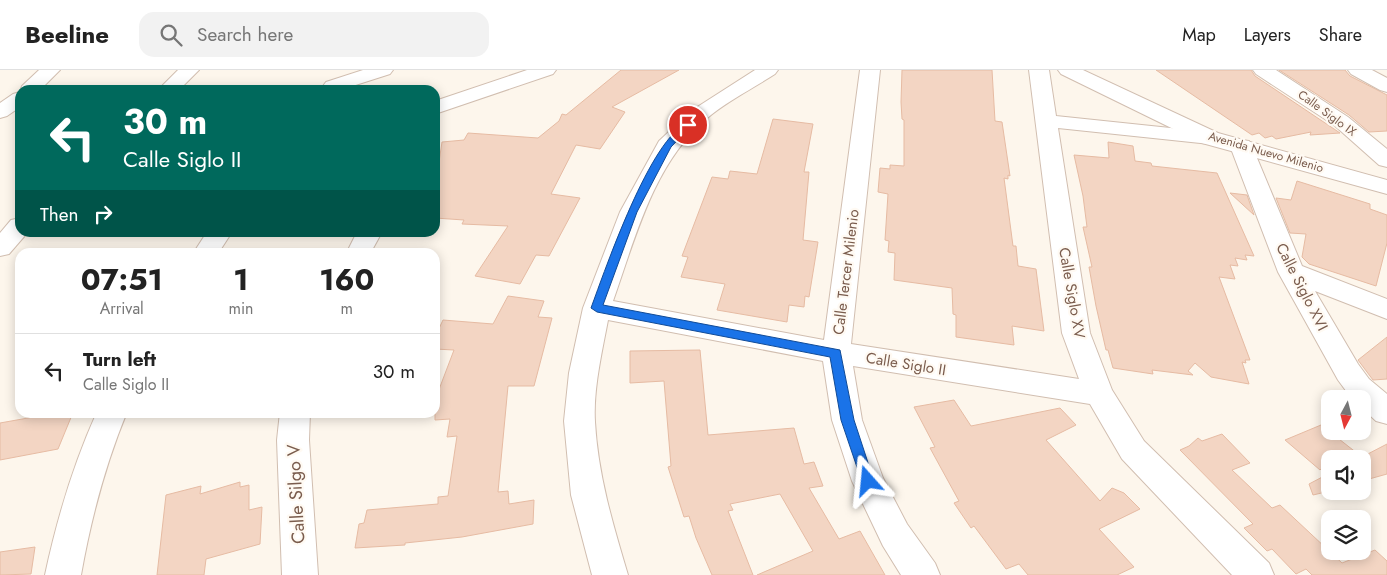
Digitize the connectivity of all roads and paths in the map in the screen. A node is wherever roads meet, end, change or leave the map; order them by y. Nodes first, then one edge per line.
1 (50, 70) edge
2 (189, 70) edge
3 (346, 70) edge
4 (383, 70) edge
5 (546, 70) edge
6 (768, 70) edge
7 (870, 70) edge
8 (1039, 70) edge
9 (1068, 70) edge
10 (1263, 70) edge
11 (1358, 70) edge
12 (34, 85) edge
13 (173, 85) edge
14 (334, 85) edge
15 (340, 85) edge
16 (1387, 86) edge
17 (15, 102) edge
18 (440, 106) edge
19 (0, 112) edge
20 (1046, 121) junction
21 (1210, 138) junction
22 (1241, 146) junction
23 (1387, 160) edge
24 (1387, 187) edge
25 (15, 232) edge
26 (216, 237) edge
27 (367, 237) edge
28 (0, 248) edge
29 (209, 248) edge
30 (361, 248) edge
31 (1292, 272) junction
32 (597, 308) junction
33 (1387, 309) edge
34 (836, 353) junction
35 (1099, 394) junction
36 (1387, 412) edge
37 (109, 418) edge
38 (295, 418) edge
39 (63, 575) edge
40 (300, 575) edge
41 (610, 575) edge
42 (922, 575) edge
43 (1256, 575) edge

1 - 12 street
2 - 13 street
3 - 14 street
4 - 15 street
5 - 18 street
6 - 32 street
7 - 34 street, Calle Tercer Milenio
8 - 20 street, Calle Siglo XV
9 - 21 street, Avenida Nuevo Milenio
10 - 23 street, Calle Siglo IX
11 - 16 street
17 - 19 street
20 - 21 street
20 - 35 street, Calle Siglo XV
21 - 22 street, Avenida Nuevo Milenio
22 - 24 street, Avenida Nuevo Milenio
22 - 31 street, Calle Siglo XVI
25 - 28 street
26 - 29 street
27 - 30 street
31 - 33 street
31 - 36 street, Calle Siglo XVI
32 - 34 street, Calle Siglo II
32 - 41 street
34 - 35 street, Calle Siglo II
34 - 42 street, Calle Tercer Milenio
35 - 43 street, Calle Siglo XV
37 - 39 street
38 - 40 street, Calle Silgo V

